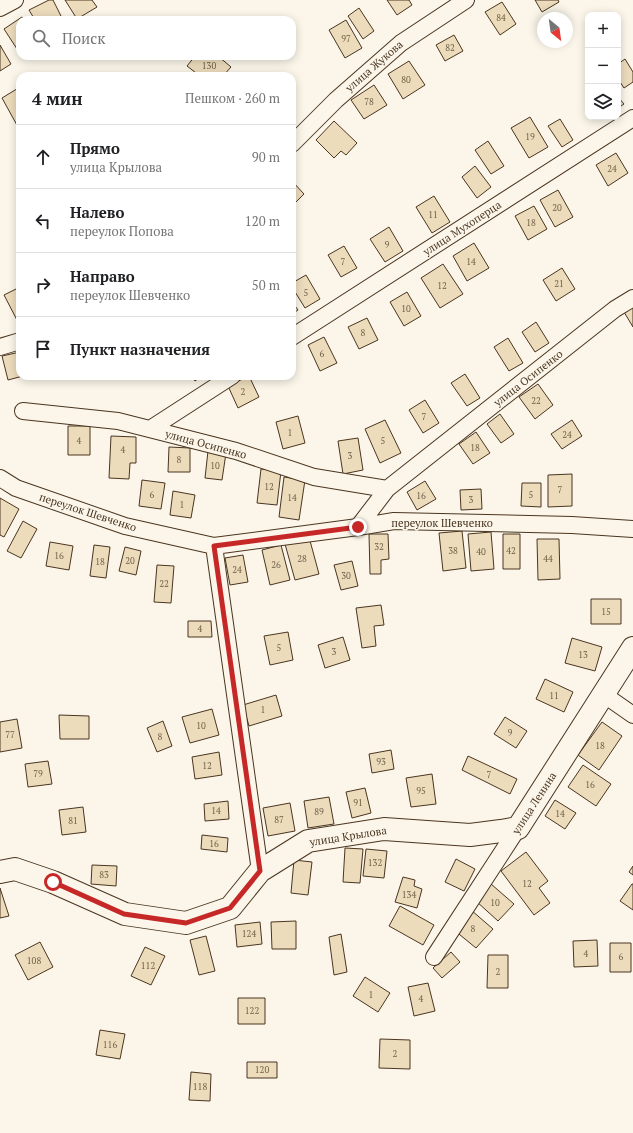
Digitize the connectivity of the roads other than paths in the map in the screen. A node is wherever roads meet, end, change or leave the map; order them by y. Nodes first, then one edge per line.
1 (14, 0) edge
2 (466, 0) edge
3 (0, 8) edge
4 (633, 118) edge
5 (296, 140) edge
6 (633, 298) edge
7 (296, 334) edge
8 (16, 342) edge
9 (0, 346) edge
10 (225, 380) edge
11 (23, 411) dead end
12 (150, 429) junction
13 (0, 478) edge
14 (387, 489) junction
15 (358, 527) junction
16 (633, 529) edge
17 (214, 546) junction
18 (633, 648) edge
19 (604, 694) junction
20 (633, 715) edge
21 (518, 828) junction
22 (260, 871) junction
23 (0, 872) edge
24 (434, 956) dead end

1 - 3 street
2 - 5 street, улица Жукова
4 - 7 street, улица Мухоперца
6 - 14 street, улица Осипенко
8 - 9 street
10 - 12 street
11 - 12 street, улица Осипенко
12 - 14 street, улица Осипенко
13 - 17 street, переулок Шевченко
14 - 15 street, улица Осипенко
15 - 16 street, переулок Шевченко
15 - 17 street, переулок Шевченко
17 - 22 street
18 - 19 street, улица Ленина
19 - 20 street
19 - 21 street, улица Ленина
21 - 22 street, улица Крылова
21 - 24 street, улица Ленина
22 - 23 street, улица Крылова

